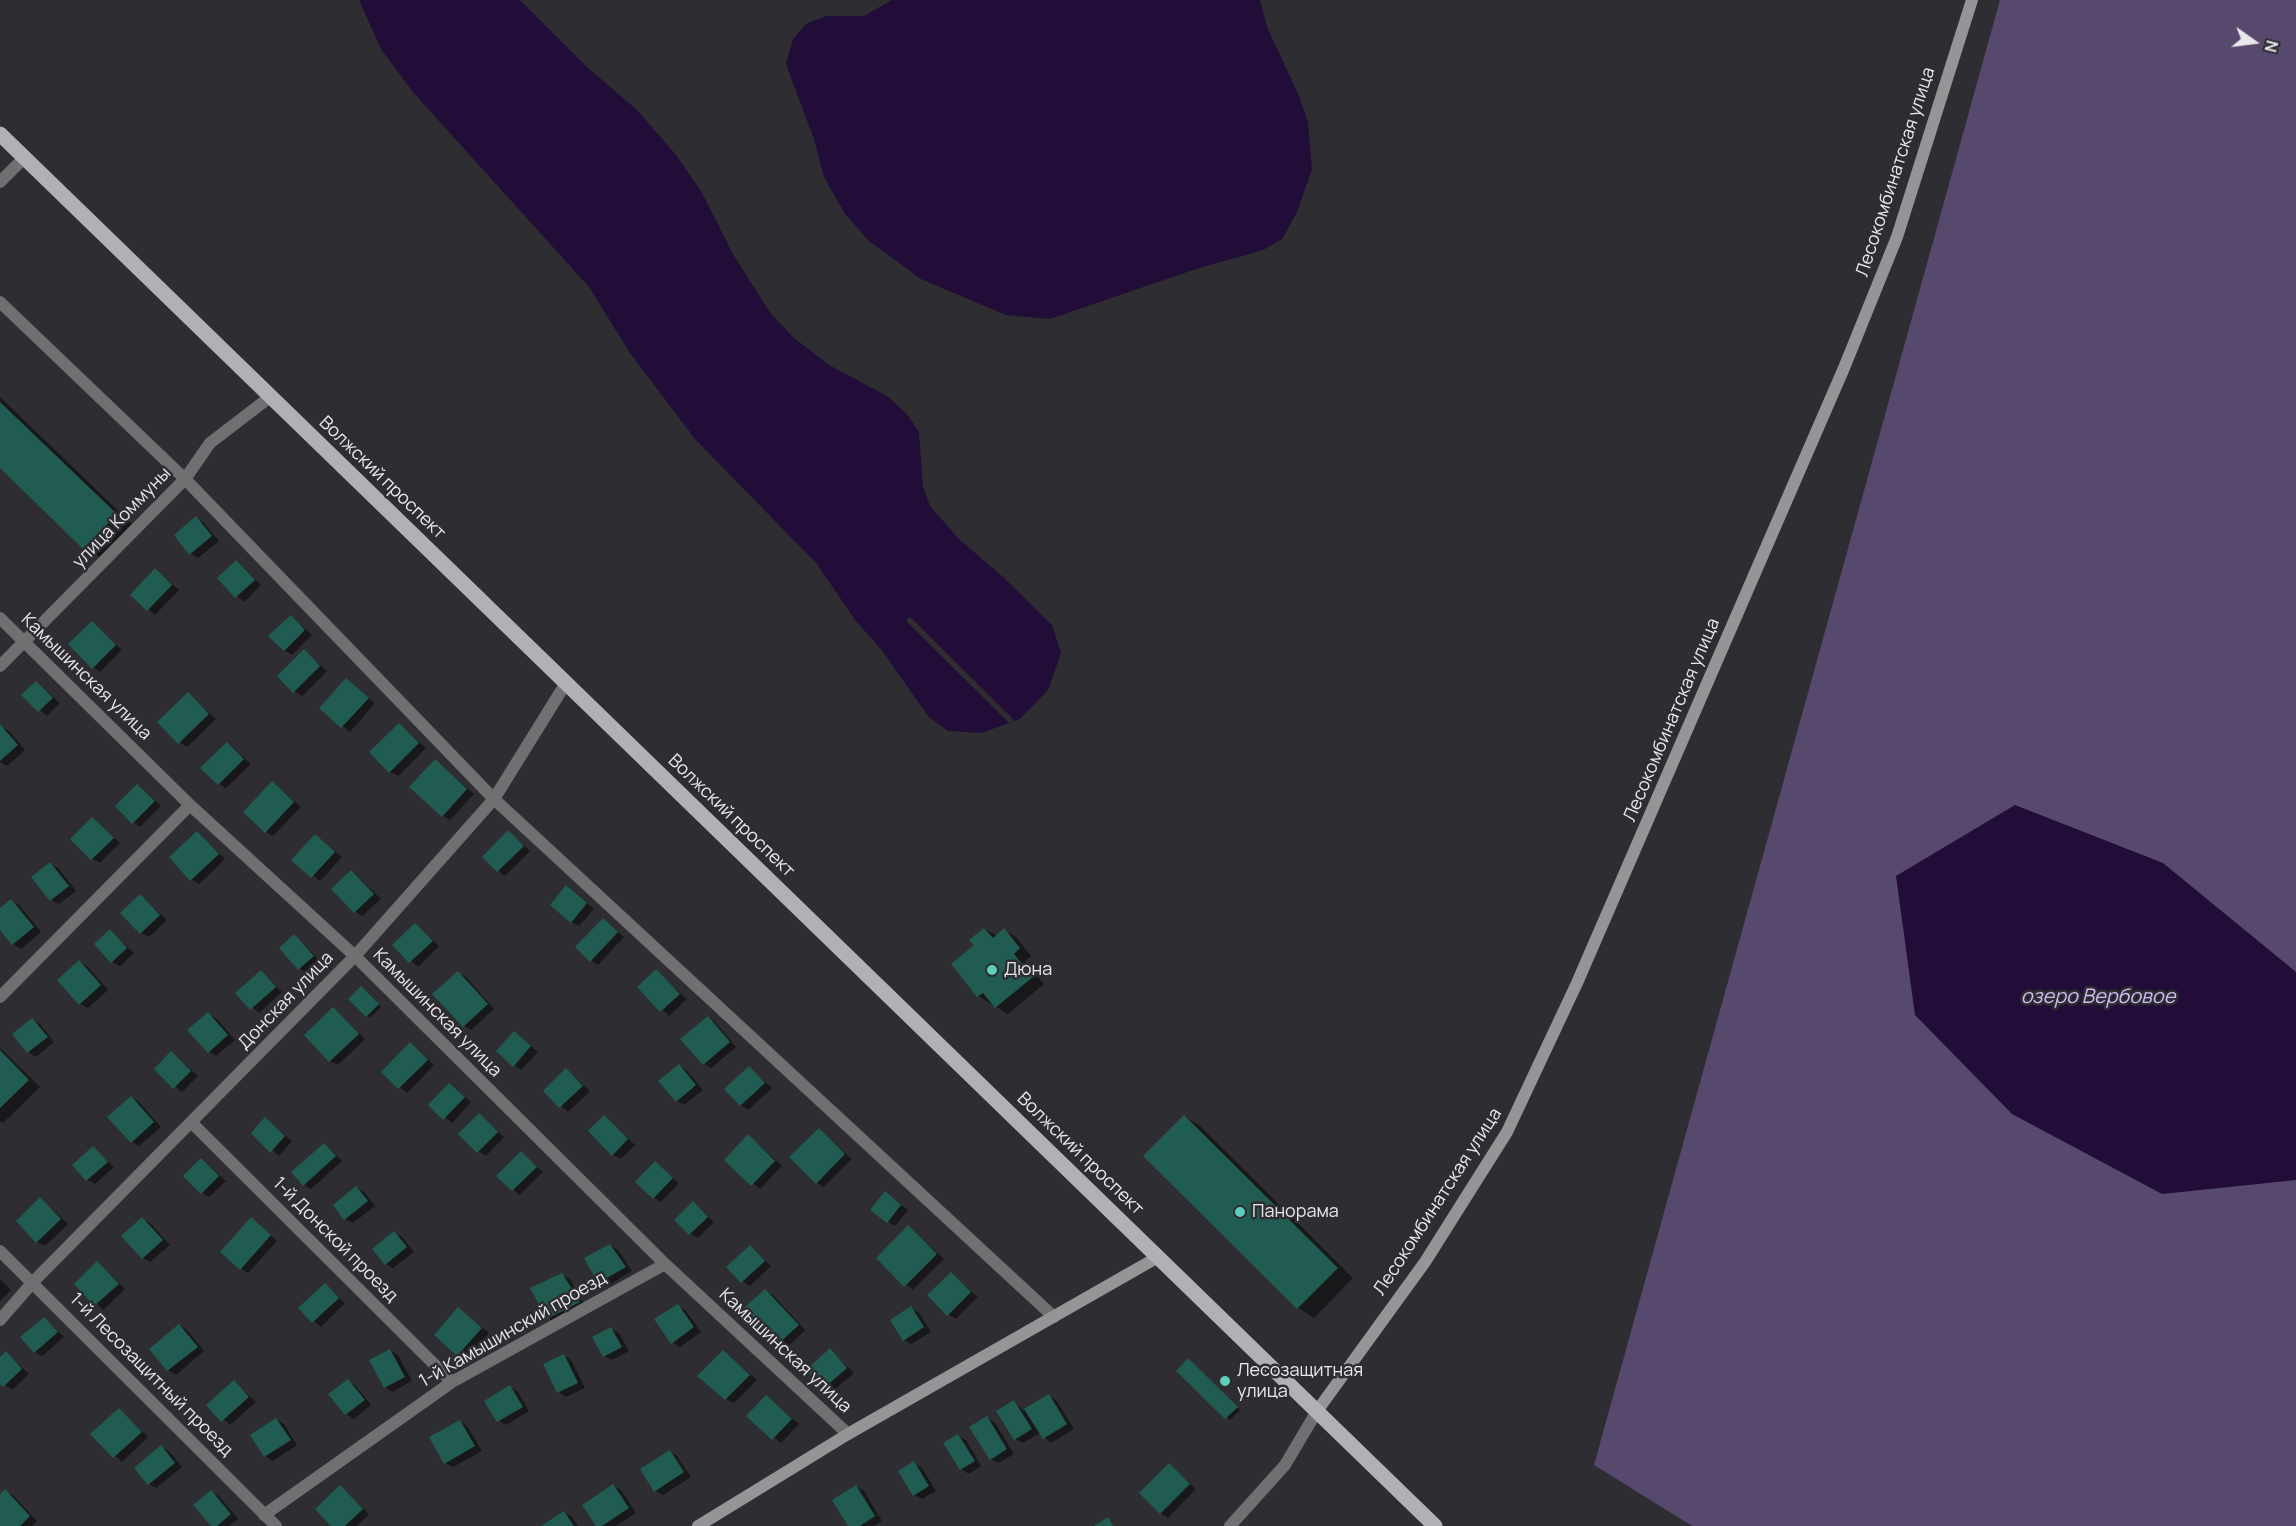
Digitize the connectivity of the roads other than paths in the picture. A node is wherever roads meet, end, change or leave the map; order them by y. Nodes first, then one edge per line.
1 (1972, 0) edge
2 (0, 134) edge
3 (25, 157) junction
4 (0, 182) edge
5 (0, 302) edge
6 (270, 397) junction
7 (185, 479) junction
8 (0, 618) edge
9 (24, 640) junction
10 (0, 666) edge
11 (566, 683) junction
12 (494, 799) junction
13 (190, 805) junction
14 (355, 956) junction
15 (0, 997) edge
16 (192, 1123) junction
17 (0, 1251) edge
18 (1158, 1257) junction
19 (665, 1264) junction
20 (33, 1282) junction
21 (1054, 1317) junction
22 (0, 1320) edge
23 (452, 1382) junction
24 (1317, 1411) junction
25 (848, 1434) junction
26 (264, 1515) junction
27 (276, 1526) edge
28 (698, 1526) edge
29 (1230, 1526) edge
30 (1435, 1526) edge

1 - 24 street, Лесокомбинатская улица
2 - 3 main road, Волжский проспект
3 - 4 street
3 - 6 main road, Волжский проспект
5 - 7 street
6 - 7 street, улица Коммуны
6 - 11 main road, Волжский проспект
7 - 9 street, улица Коммуны
7 - 12 street
8 - 9 street, Камышинская улица
9 - 10 street, улица Коммуны
9 - 13 street, Камышинская улица
11 - 12 street, Донская улица
11 - 18 main road, Волжский проспект
12 - 14 street, Донская улица
12 - 21 street
13 - 14 street, Камышинская улица
13 - 15 street
14 - 16 street, Донская улица
14 - 19 street, Камышинская улица
16 - 20 street, Донская улица
16 - 23 street, 1-й Донской проезд
17 - 20 street, 1-й Лесозащитный проезд
18 - 21 street
18 - 24 main road, Волжский проспект
19 - 23 street, 1-й Камышинский проезд
19 - 25 street, Камышинская улица
20 - 22 street, Донская улица
20 - 26 street, 1-й Лесозащитный проезд
21 - 25 street
23 - 26 street, 1-й Камышинский проезд
24 - 29 street
24 - 30 main road, Волжский проспект
25 - 28 street
26 - 27 street, 1-й Лесозащитный проезд

